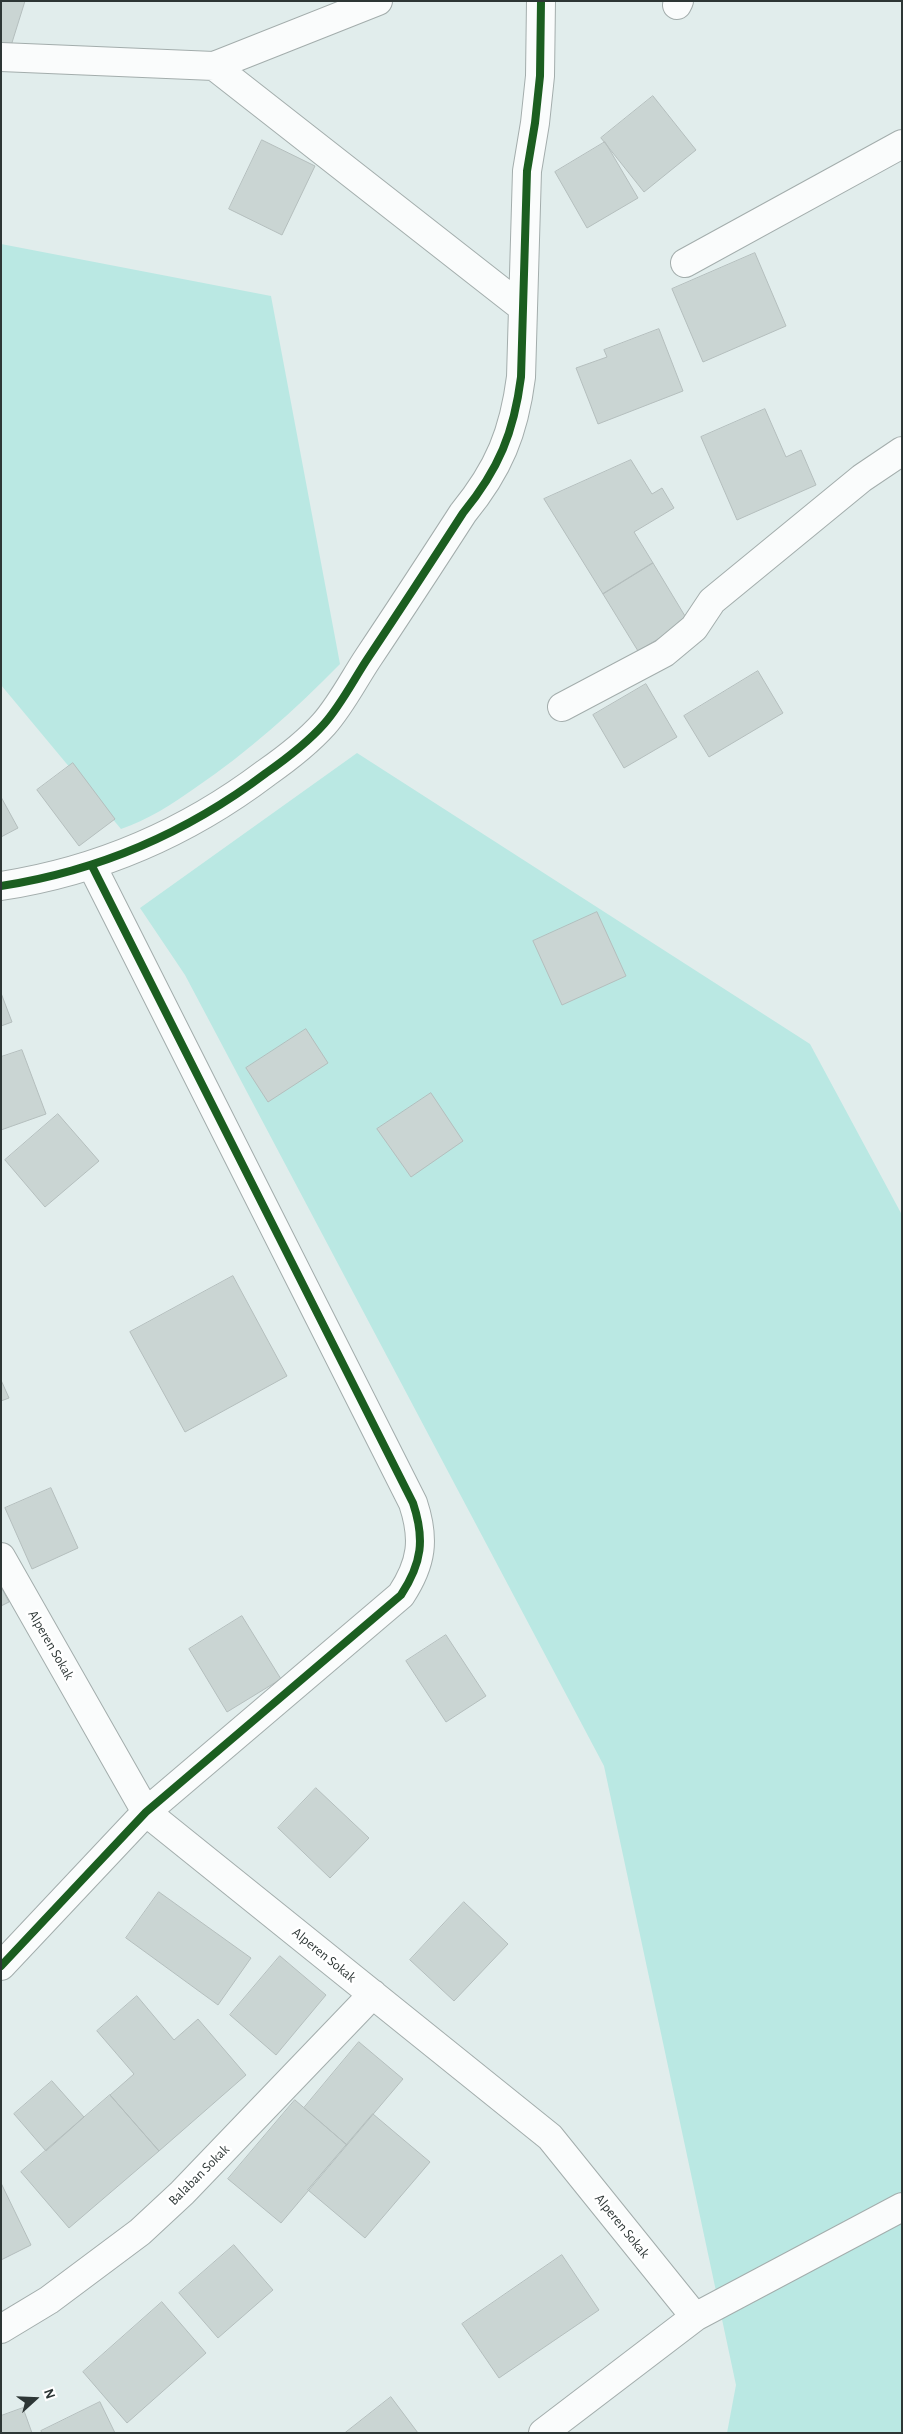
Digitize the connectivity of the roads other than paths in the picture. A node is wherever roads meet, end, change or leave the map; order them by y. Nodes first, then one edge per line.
1 (378, 1) edge
2 (541, 1) edge
3 (1, 57) edge
4 (214, 66) junction
5 (902, 144) edge
6 (685, 263) dead end
7 (523, 308) junction
8 (902, 451) edge
9 (562, 707) dead end
10 (92, 866) junction
11 (1, 886) edge
12 (1, 1557) edge
13 (146, 1812) junction
14 (1, 1966) edge
15 (373, 1994) junction
16 (902, 2207) edge
17 (695, 2317) junction
18 (1, 2328) edge
19 (543, 2433) edge

1 - 4 street
2 - 7 street
3 - 4 street
4 - 7 street
5 - 6 street
7 - 10 street
8 - 9 street
10 - 11 street
10 - 13 street
12 - 13 street, Alperen Sokak
13 - 14 street
13 - 15 street, Alperen Sokak
15 - 17 street, Alperen Sokak
15 - 18 street, Balaban Sokak
16 - 17 street
17 - 19 street

